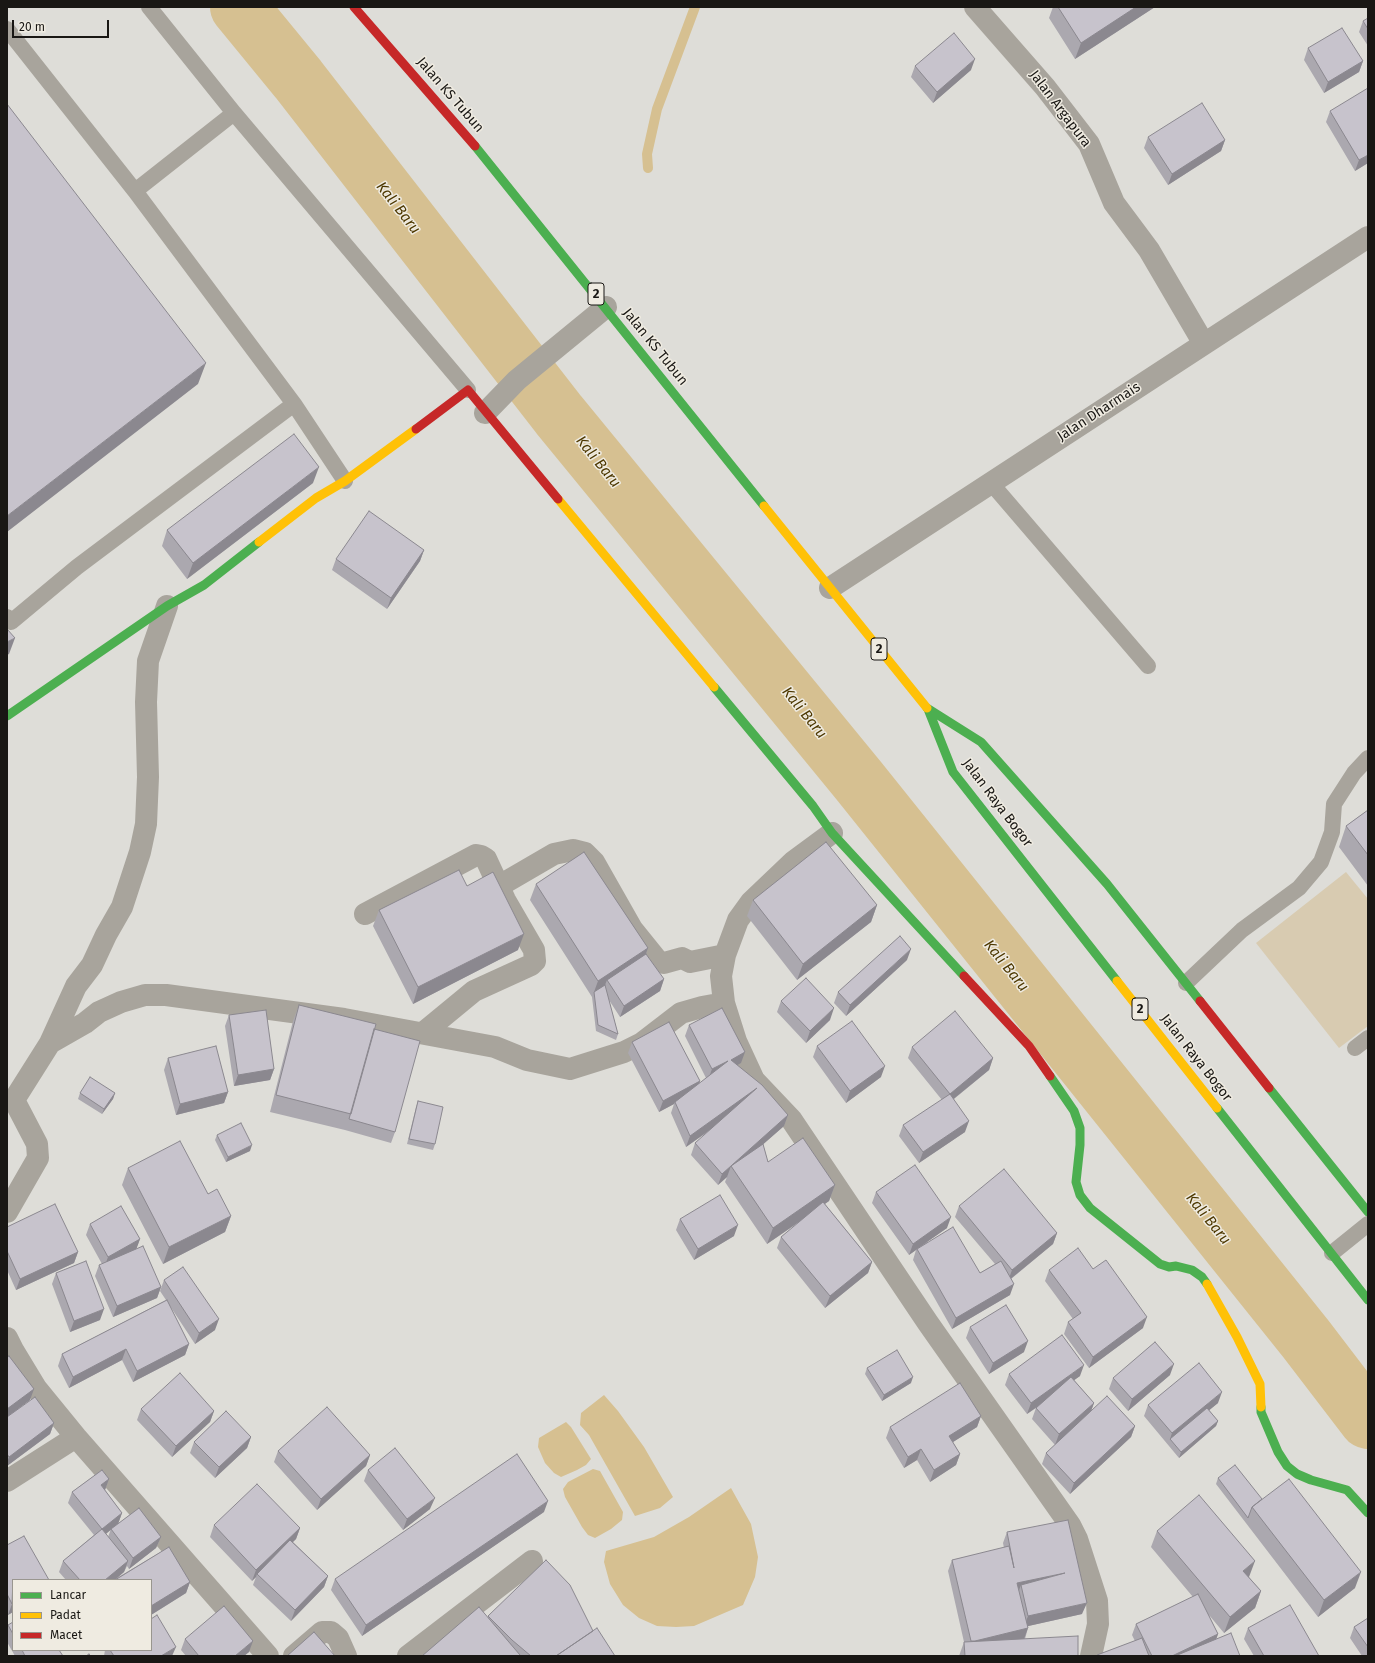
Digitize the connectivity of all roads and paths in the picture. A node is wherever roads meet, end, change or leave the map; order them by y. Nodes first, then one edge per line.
1 (149, 7) edge
2 (354, 7) edge
3 (975, 7) edge
4 (7, 28) edge
5 (234, 113) junction
6 (135, 191) junction
7 (1368, 237) edge
8 (606, 307) junction
9 (1204, 344) junction
10 (468, 390) junction
11 (294, 404) junction
12 (485, 413) junction
13 (345, 481) junction
14 (991, 483) junction
15 (830, 588) junction
16 (167, 606) junction
17 (7, 617) edge
18 (1148, 666) dead end
19 (928, 710) junction
20 (7, 716) edge
21 (1368, 758) edge
22 (832, 833) junction
23 (499, 886) junction
24 (365, 914) dead end
25 (725, 956) junction
26 (1186, 983) junction
27 (724, 1003) junction
28 (423, 1033) junction
29 (50, 1043) junction
30 (7, 1212) edge
31 (1368, 1212) edge
32 (1368, 1224) edge
33 (1332, 1253) junction
34 (1368, 1300) edge
35 (7, 1338) edge
36 (76, 1437) junction
37 (7, 1481) edge
38 (1368, 1513) edge
39 (532, 1561) dead end
40 (268, 1656) edge
41 (294, 1656) edge
42 (346, 1656) edge
43 (408, 1656) edge
44 (1091, 1656) edge

1 - 5 lane
2 - 8 main road, Jalan KS Tubun / 2
3 - 9 street, Jalan Argapura
4 - 6 lane
5 - 6 lane
5 - 10 lane
6 - 11 lane
7 - 9 street, Jalan Dharmais
8 - 12 street
8 - 15 main road, Jalan KS Tubun / 2
9 - 14 street, Jalan Dharmais
10 - 12 main road
10 - 13 main road
11 - 13 lane
11 - 17 lane
12 - 22 main road
13 - 16 main road
14 - 15 street, Jalan Dharmais
14 - 18 lane
15 - 19 main road, Jalan KS Tubun / 2
16 - 20 main road
16 - 29 street
19 - 26 main road, Jalan Raya Bogor / 2
19 - 33 main road, Jalan Raya Bogor / 2
21 - 26 lane
22 - 25 street
22 - 38 main road
23 - 24 street
23 - 25 street
23 - 28 street
25 - 27 street
26 - 31 main road, Jalan Raya Bogor / 2
27 - 28 street
27 - 44 street
28 - 29 street
29 - 30 street
32 - 33 lane
33 - 34 main road, Jalan Raya Bogor / 2
35 - 36 street
36 - 37 street
36 - 40 street
39 - 43 street
41 - 42 street

